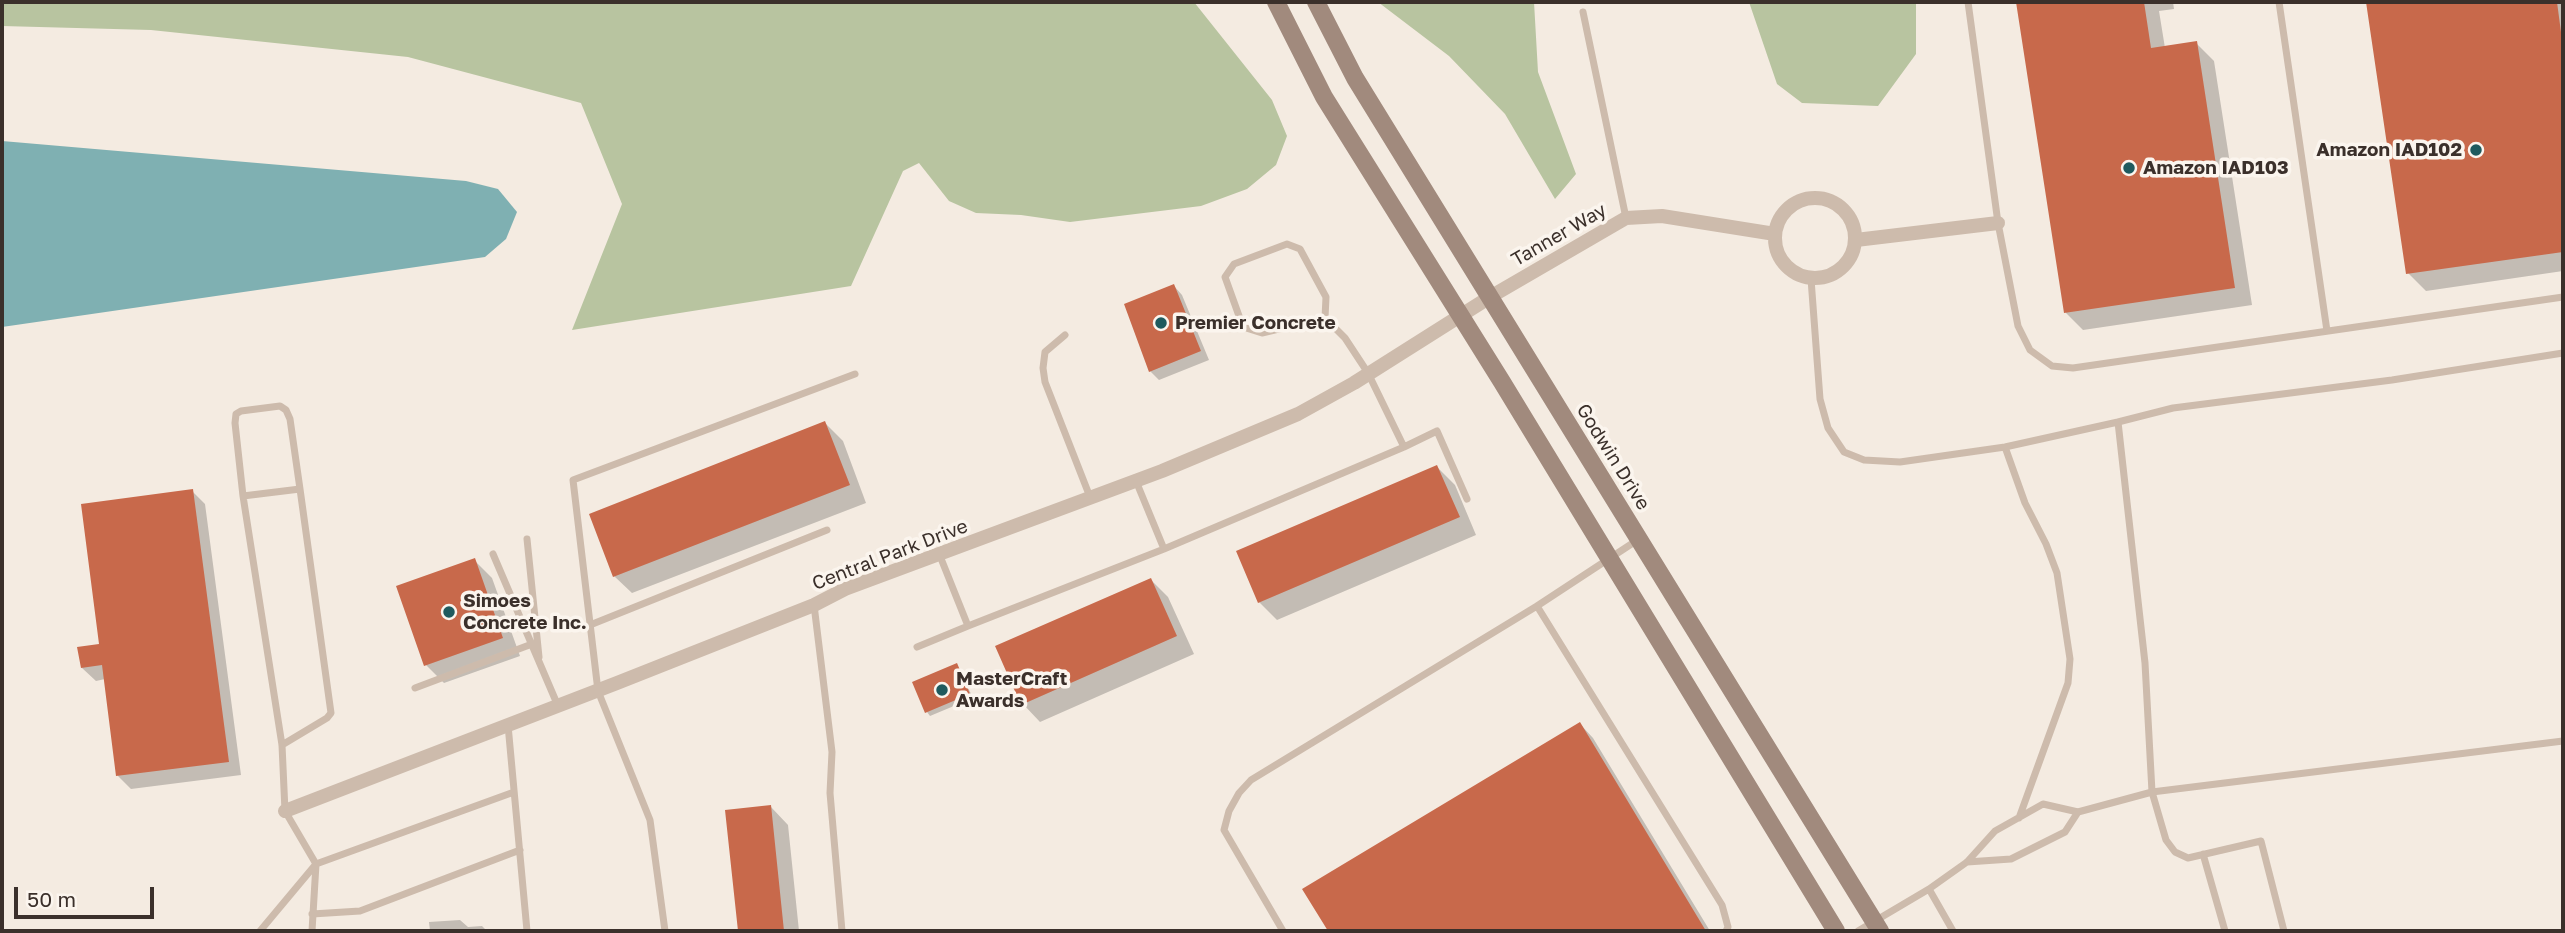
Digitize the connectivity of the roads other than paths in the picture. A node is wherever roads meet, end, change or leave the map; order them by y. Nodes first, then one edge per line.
1 (1276, 2) edge
2 (1315, 2) edge
3 (1968, 2) edge
4 (2279, 2) edge
5 (1583, 12) dead end
6 (1626, 218) junction
7 (1997, 223) junction
8 (1775, 234) junction
9 (1856, 240) junction
10 (1811, 279) junction
11 (1490, 297) junction
12 (2563, 297) edge
13 (1460, 316) junction
14 (1325, 318) junction
15 (2327, 331) junction
16 (1065, 335) dead end
17 (2563, 353) edge
18 (1368, 373) junction
19 (855, 374) dead end
20 (2118, 422) junction
21 (1404, 447) junction
22 (2005, 447) junction
23 (1136, 481) junction
24 (300, 489) junction
25 (243, 496) junction
26 (1090, 498) junction
27 (1467, 499) dead end
28 (827, 530) dead end
29 (527, 539) dead end
30 (1639, 539) junction
31 (1164, 549) junction
32 (493, 554) dead end
33 (940, 556) junction
34 (1609, 558) junction
35 (814, 605) junction
36 (1537, 606) junction
37 (590, 625) junction
38 (968, 626) junction
39 (532, 644) junction
40 (917, 647) dead end
41 (540, 664) junction
42 (415, 688) dead end
43 (597, 691) junction
44 (558, 706) junction
45 (508, 724) junction
46 (2563, 741) edge
47 (282, 745) junction
48 (514, 792) junction
49 (2152, 792) junction
50 (285, 811) junction
51 (2078, 812) junction
52 (2018, 818) junction
53 (520, 850) junction
54 (2203, 854) junction
55 (1967, 862) junction
56 (316, 864) junction
57 (1929, 889) junction
58 (312, 914) junction
59 (1877, 927) edge
60 (260, 931) edge
61 (312, 931) edge
62 (527, 931) edge
63 (665, 931) edge
64 (842, 931) edge
65 (1283, 931) edge
66 (1726, 931) edge
67 (1836, 931) edge
68 (1858, 931) edge
69 (1953, 931) edge
70 (2225, 931) edge
71 (2284, 931) edge

1 - 13 street
2 - 11 street, Godwin Drive
3 - 7 lane
4 - 15 lane
5 - 6 lane
6 - 8 street, Tanner Way
6 - 11 street, Tanner Way
7 - 9 street
7 - 15 lane
8 - 9 street
8 - 10 street
9 - 10 street
10 - 22 lane
11 - 13 street, Central Park Drive
11 - 30 street, Godwin Drive
12 - 15 lane
13 - 18 street, Central Park Drive
13 - 34 street
14 - 14 lane
14 - 18 lane
16 - 26 lane
17 - 20 lane
18 - 21 lane
18 - 23 street, Central Park Drive
19 - 37 lane
20 - 22 lane
20 - 49 lane
21 - 27 lane
21 - 31 lane
22 - 52 lane
23 - 26 street, Central Park Drive
23 - 31 lane
24 - 25 lane
24 - 25 lane
24 - 47 lane
25 - 47 lane
26 - 33 street, Central Park Drive
28 - 37 lane
29 - 41 lane
30 - 34 lane
30 - 59 street, Godwin Drive
31 - 38 lane
32 - 39 lane
33 - 35 street, Central Park Drive
33 - 38 lane
34 - 36 lane
34 - 67 street
35 - 43 street, Central Park Drive
35 - 64 lane
36 - 65 lane
36 - 66 lane
37 - 43 lane
38 - 40 lane
39 - 41 lane
39 - 42 lane
41 - 44 lane
43 - 44 street, Central Park Drive
43 - 63 lane
44 - 45 street, Central Park Drive
45 - 48 lane
45 - 50 street, Central Park Drive
46 - 49 lane
47 - 50 lane
48 - 53 lane
48 - 56 lane
49 - 51 lane
49 - 54 lane
50 - 56 lane
51 - 52 lane
51 - 55 lane
52 - 55 lane
53 - 58 lane
53 - 62 lane
54 - 70 lane
54 - 71 lane
55 - 57 lane
56 - 58 lane
56 - 60 lane
57 - 59 lane
57 - 69 lane
58 - 61 lane
59 - 68 lane

